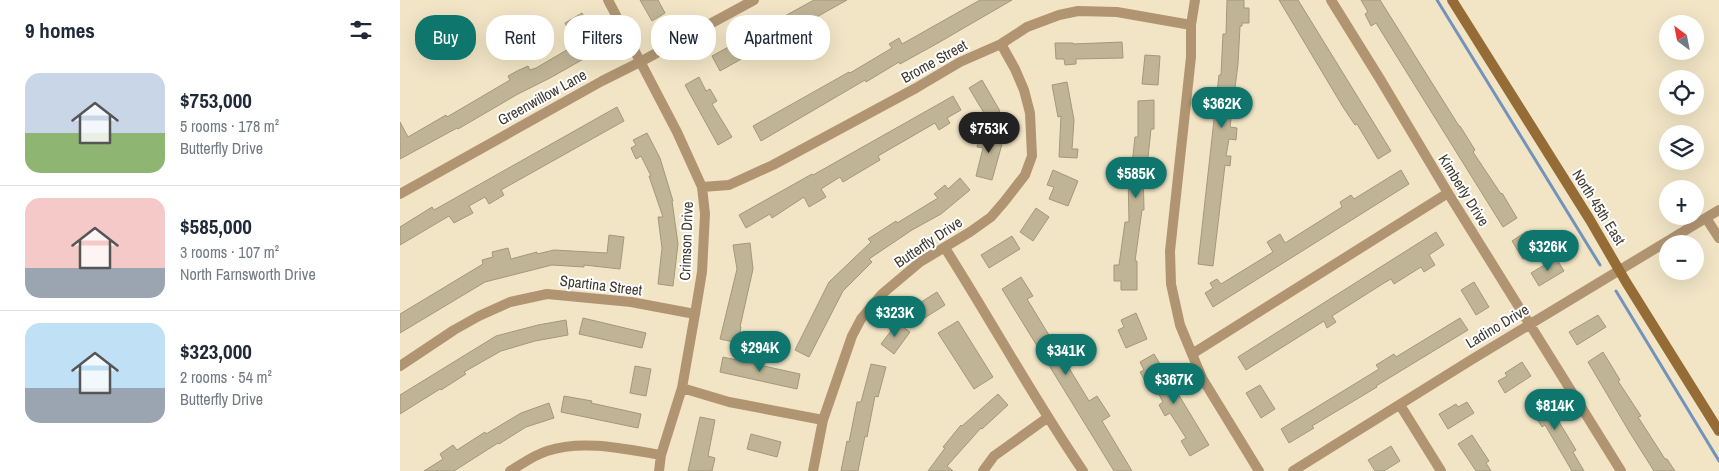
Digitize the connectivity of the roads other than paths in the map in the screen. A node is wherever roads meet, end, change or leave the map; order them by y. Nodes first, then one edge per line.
1 (608, 0) edge
2 (754, 0) edge
3 (1195, 0) edge
4 (1332, 0) edge
5 (1452, 0) edge
6 (1191, 25) junction
7 (1001, 44) junction
8 (640, 62) junction
9 (702, 187) junction
10 (1448, 193) junction
11 (400, 194) edge
12 (1719, 210) edge
13 (1706, 218) junction
14 (1719, 238) edge
15 (945, 248) junction
16 (1619, 270) junction
17 (695, 314) junction
18 (1530, 324) junction
19 (1192, 354) junction
20 (400, 366) edge
21 (682, 388) junction
22 (1400, 405) junction
23 (1047, 418) junction
24 (823, 420) junction
25 (1719, 431) edge
26 (661, 455) junction
27 (510, 471) edge
28 (659, 471) edge
29 (813, 471) edge
30 (983, 471) edge
31 (1083, 471) edge
32 (1259, 471) edge
33 (1293, 471) edge
34 (1441, 471) edge
35 (1621, 471) edge

1 - 8 street, Crimson Drive
2 - 8 street, Greenwillow Lane
3 - 6 street
4 - 10 street, Kimberly Drive
5 - 16 main road, North 45th East
6 - 7 street, Brome Street
6 - 19 street
7 - 9 street, Brome Street
7 - 15 street, Butterfly Drive
8 - 9 street, Crimson Drive
8 - 11 street, Greenwillow Lane
9 - 17 street, Crimson Drive
10 - 18 street, Kimberly Drive
10 - 19 street
12 - 13 street, Ladino Drive
13 - 14 street
13 - 16 street, Ladino Drive
15 - 23 street
15 - 24 street, Butterfly Drive
16 - 18 street, Ladino Drive
16 - 25 main road, North 45th East
17 - 20 street, Spartina Street
17 - 21 street, Crimson Drive
18 - 22 street, Ladino Drive
18 - 35 street, Kimberly Drive
19 - 32 street
21 - 24 street
21 - 26 street, Crimson Drive
22 - 33 street, Ladino Drive
22 - 34 street
23 - 30 street
23 - 31 street
24 - 29 street, Butterfly Drive
26 - 27 street
26 - 28 street, Crimson Drive

